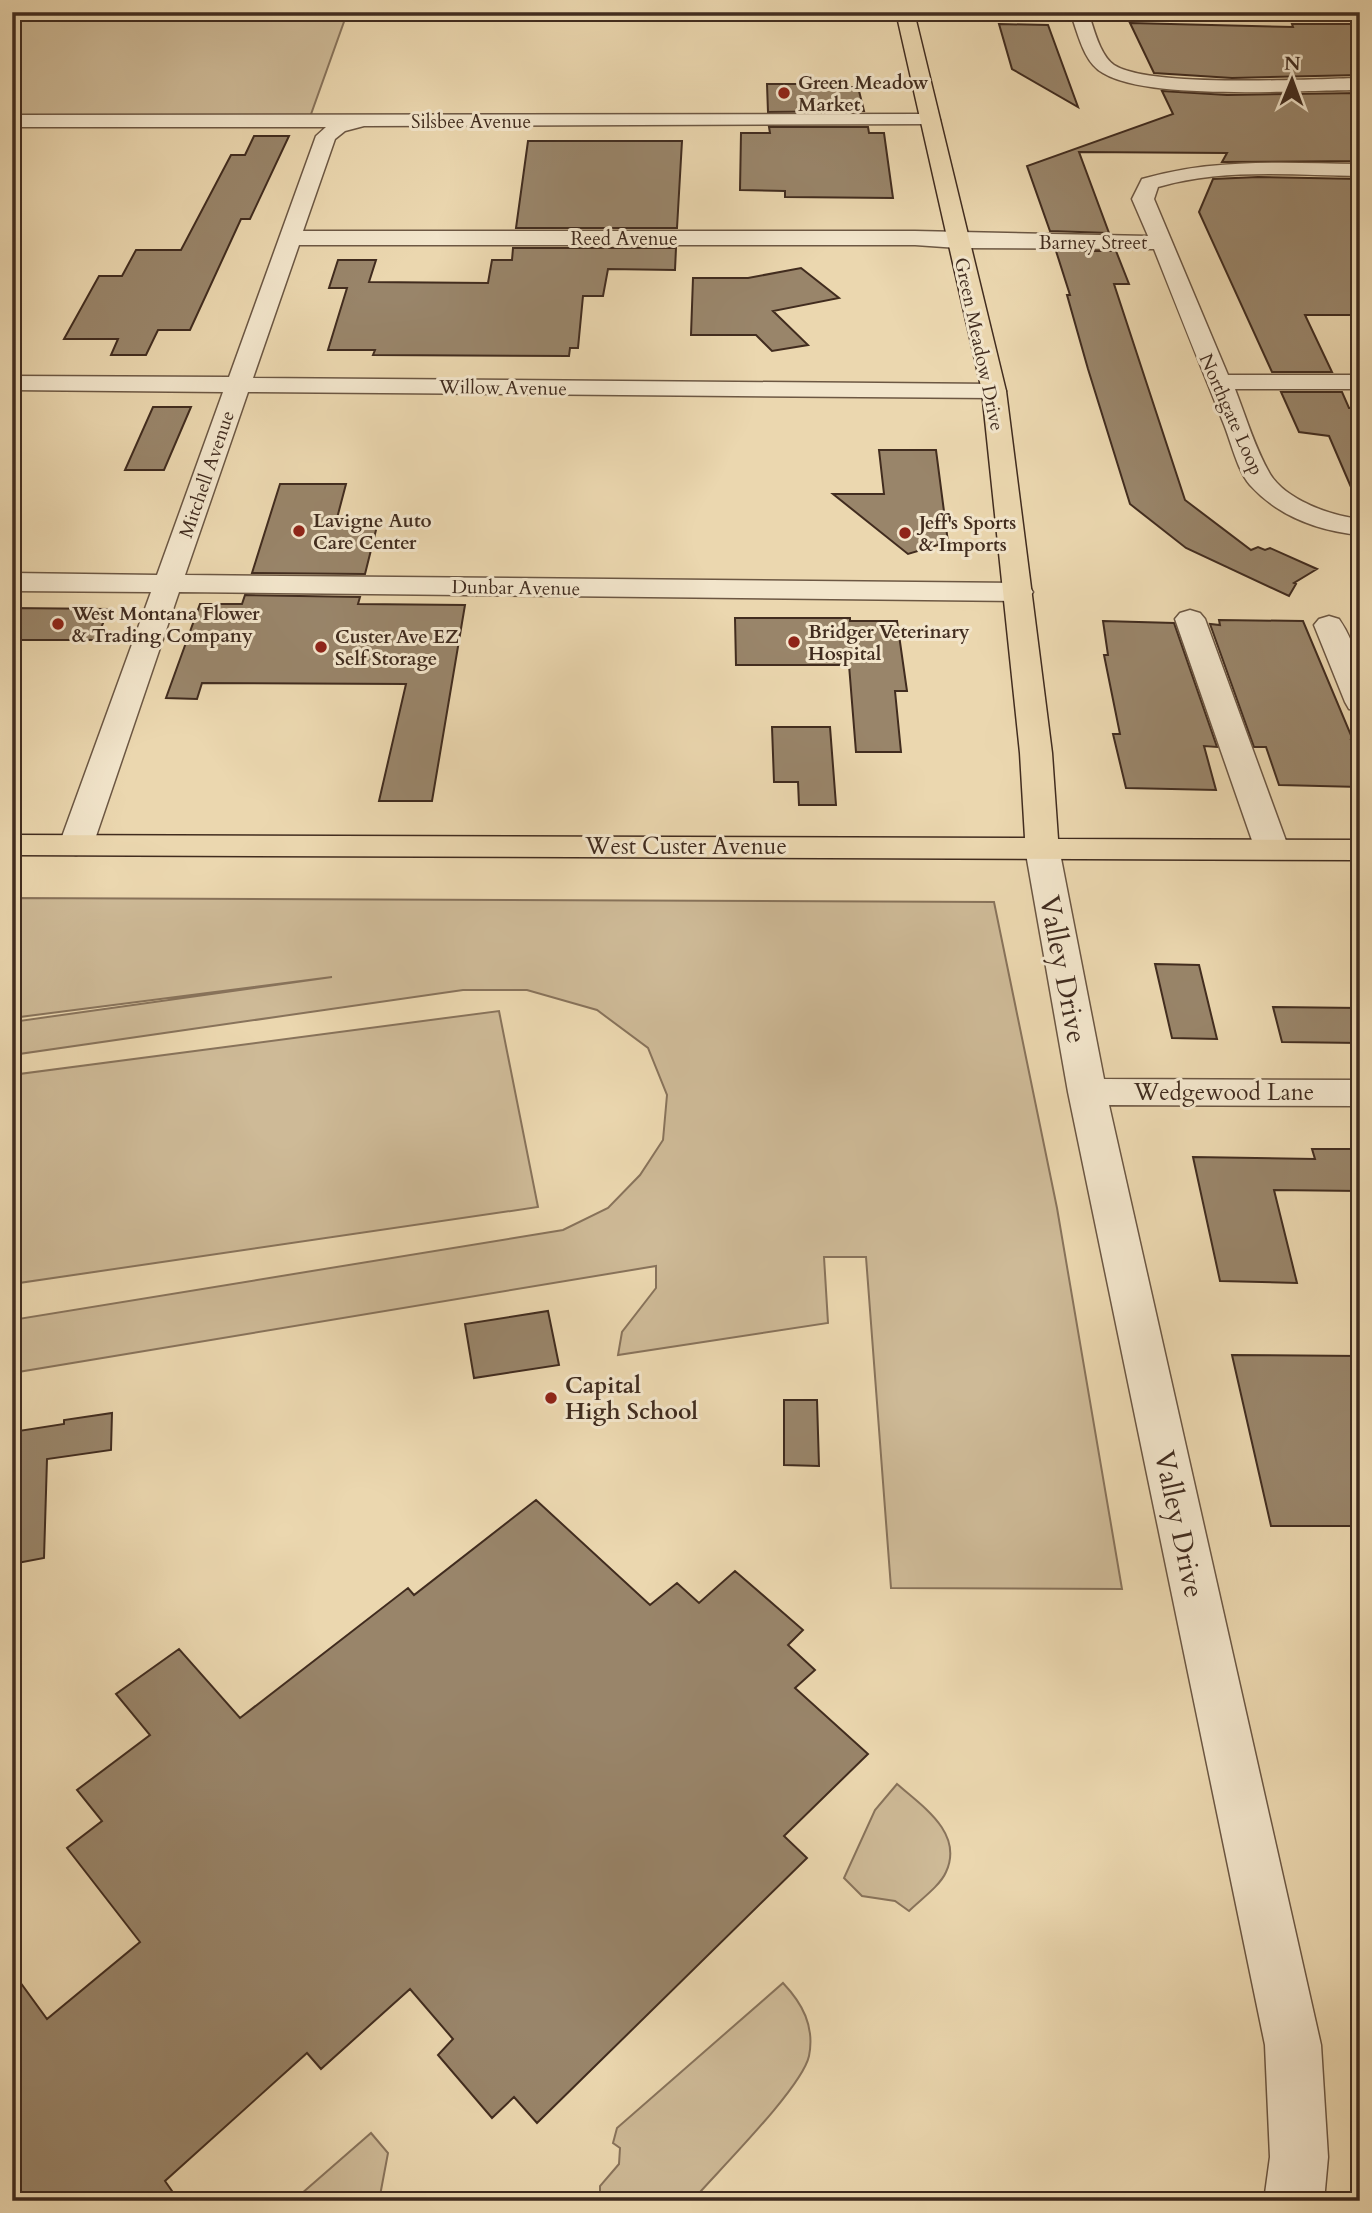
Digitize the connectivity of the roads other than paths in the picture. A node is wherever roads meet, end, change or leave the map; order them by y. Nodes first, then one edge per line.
1 (905, 12) edge
2 (1079, 12) edge
3 (1360, 85) edge
4 (930, 120) junction
5 (12, 121) edge
6 (358, 122) junction
7 (1360, 170) edge
8 (290, 238) junction
9 (958, 241) junction
10 (1162, 243) junction
11 (1217, 382) junction
12 (1360, 382) edge
13 (12, 383) edge
14 (237, 385) junction
15 (994, 391) junction
16 (1360, 527) edge
17 (12, 582) edge
18 (167, 584) junction
19 (1019, 592) junction
20 (1190, 620) dead end
21 (1329, 625) dead end
22 (1360, 702) edge
23 (12, 845) edge
24 (76, 845) junction
25 (1042, 848) junction
26 (1272, 849) junction
27 (1360, 850) edge
28 (1087, 1091) junction
29 (1360, 1093) edge
30 (1294, 2201) edge

1 - 4 main road, Green Meadow Drive
2 - 3 street
4 - 6 street, Silsbee Avenue
4 - 9 main road, Green Meadow Drive
5 - 6 street, Silsbee Avenue
6 - 8 street, Mitchell Avenue
7 - 10 street, Barney Street
8 - 9 street, Reed Avenue
8 - 14 street, Mitchell Avenue
9 - 10 street, Barney Street
9 - 15 main road, Green Meadow Drive
10 - 11 street, Northgate Loop
11 - 12 street
11 - 16 street, Northgate Loop
13 - 14 street, Willow Avenue
14 - 15 street, Willow Avenue
14 - 18 street, Mitchell Avenue
15 - 19 main road, Green Meadow Drive
17 - 18 street, Dunbar Avenue
18 - 19 street, Dunbar Avenue
18 - 24 street, Mitchell Avenue
19 - 25 main road, Green Meadow Drive
20 - 26 street
21 - 22 street
23 - 24 main road, West Custer Avenue
24 - 25 main road, West Custer Avenue
25 - 26 main road, West Custer Avenue
25 - 28 street, Valley Drive
26 - 27 main road, West Custer Avenue
28 - 29 street, Wedgewood Lane
28 - 30 street, Valley Drive

